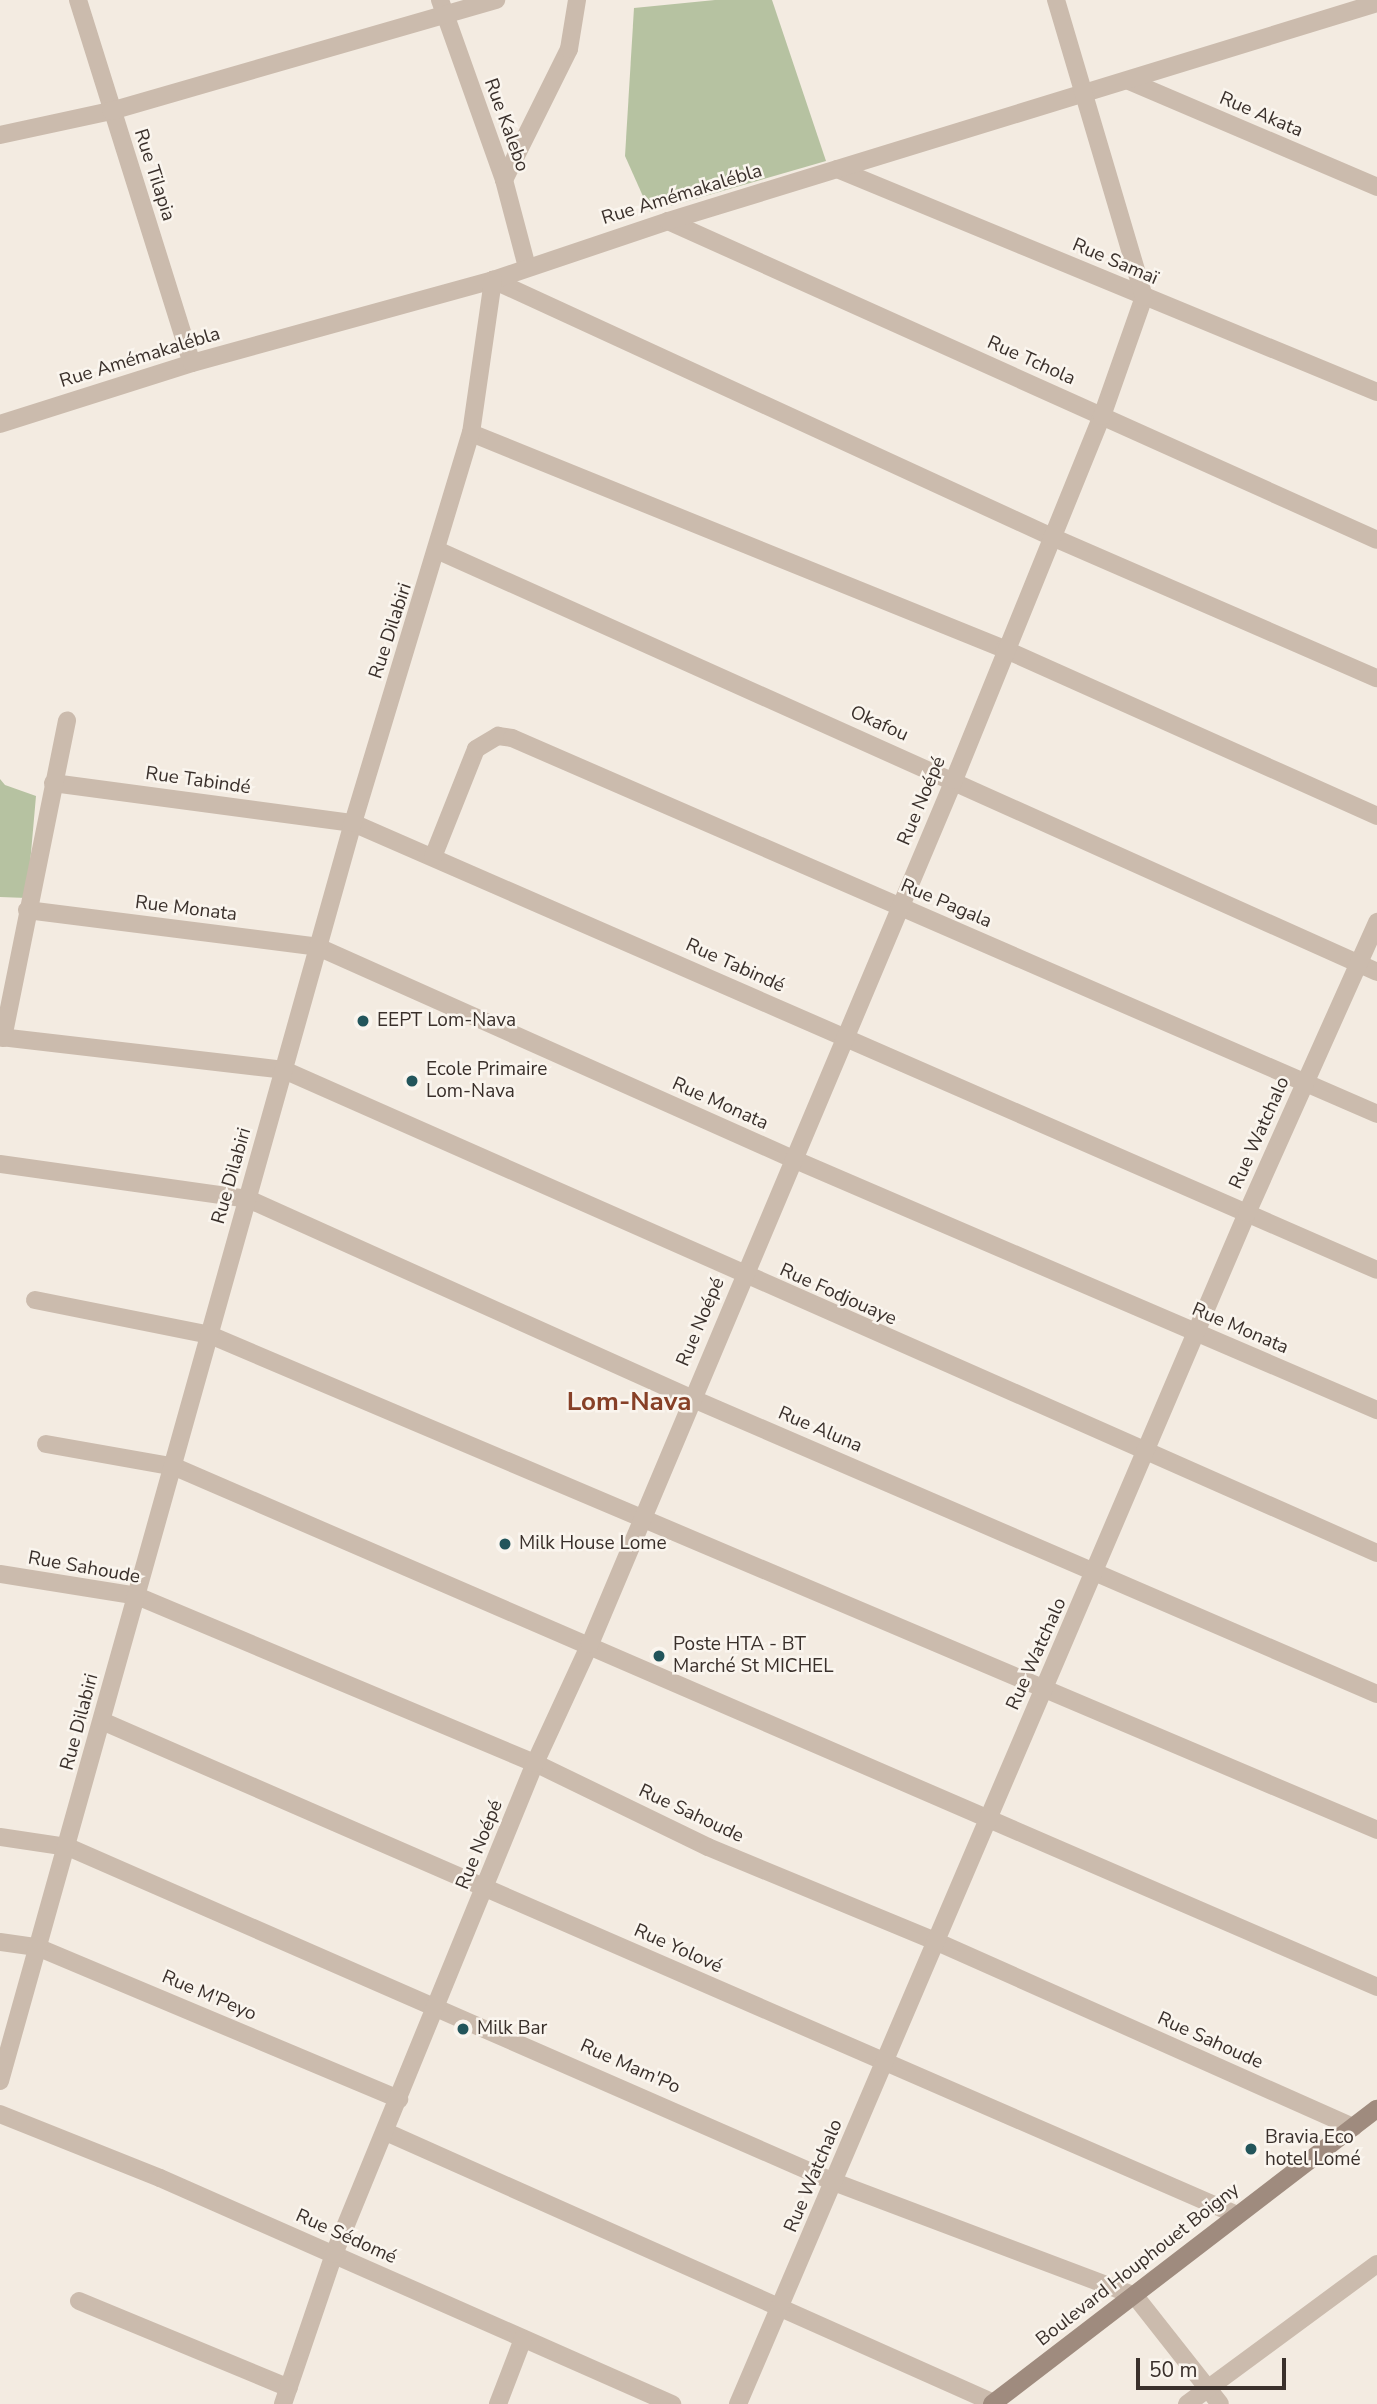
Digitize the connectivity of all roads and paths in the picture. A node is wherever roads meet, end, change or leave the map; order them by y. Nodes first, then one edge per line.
1 (78, 0) edge
2 (496, 0) edge
3 (577, 0) edge
4 (1056, 0) edge
5 (1377, 4) edge
6 (442, 7) edge
7 (1129, 81) junction
8 (1084, 95) junction
9 (111, 111) junction
10 (0, 135) edge
11 (837, 169) junction
12 (503, 180) junction
13 (1377, 187) edge
14 (668, 220) junction
15 (527, 267) junction
16 (493, 280) junction
17 (1144, 297) junction
18 (192, 363) junction
19 (1377, 392) edge
20 (1102, 416) junction
21 (0, 424) edge
22 (471, 433) junction
23 (1052, 537) junction
24 (1377, 540) edge
25 (439, 551) junction
26 (1004, 649) junction
27 (1377, 678) edge
28 (67, 720) dead end
29 (954, 780) junction
30 (53, 783) junction
31 (1377, 816) edge
32 (353, 823) junction
33 (433, 857) junction
34 (900, 908) junction
35 (27, 909) junction
36 (1377, 922) edge
37 (318, 947) junction
38 (1357, 964) junction
39 (1377, 972) edge
40 (845, 1037) junction
41 (1, 1038) edge
42 (284, 1070) junction
43 (1306, 1083) junction
44 (1377, 1114) edge
45 (793, 1159) junction
46 (0, 1164) edge
47 (248, 1199) junction
48 (1247, 1213) junction
49 (1377, 1270) edge
50 (744, 1276) junction
51 (35, 1300) dead end
52 (1196, 1333) junction
53 (210, 1335) junction
54 (691, 1398) junction
55 (1377, 1410) edge
56 (46, 1444) dead end
57 (1146, 1454) junction
58 (175, 1466) junction
59 (642, 1520) junction
60 (1377, 1553) edge
61 (1096, 1572) junction
62 (0, 1574) edge
63 (137, 1597) junction
64 (590, 1644) junction
65 (1044, 1689) junction
66 (1377, 1694) edge
67 (102, 1721) junction
68 (535, 1763) junction
69 (987, 1819) junction
70 (1377, 1830) edge
71 (0, 1837) edge
72 (68, 1847) junction
73 (484, 1888) junction
74 (935, 1941) junction
75 (0, 1942) edge
76 (37, 1947) junction
77 (1377, 1987) edge
78 (437, 2006) junction
79 (885, 2063) junction
80 (0, 2081) edge
81 (399, 2099) junction
82 (1377, 2109) edge
83 (0, 2114) edge
84 (1353, 2127) junction
85 (386, 2132) junction
86 (834, 2182) junction
87 (1237, 2216) junction
88 (334, 2254) junction
89 (1377, 2264) edge
90 (1135, 2296) junction
91 (79, 2301) dead end
92 (781, 2309) junction
93 (523, 2339) junction
94 (1209, 2387) junction
95 (286, 2396) edge
96 (993, 2403) edge
97 (498, 2404) edge
98 (672, 2404) edge
99 (738, 2404) edge
100 (1187, 2404) edge
101 (1220, 2404) edge

1 - 9 street, Rue Tilapia
2 - 6 street
3 - 12 street
4 - 8 street
5 - 7 street, Rue Amémakalébla
6 - 9 street
6 - 12 street, Rue Kalebo
7 - 8 street, Rue Amémakalébla
7 - 13 street, Rue Akata
8 - 11 street, Rue Amémakalébla
8 - 17 street
9 - 10 street
9 - 18 street, Rue Tilapia
11 - 14 street, Rue Amémakalébla
11 - 17 street, Rue Samaï
12 - 15 street, Rue Kalebo
14 - 15 street, Rue Amémakalébla
14 - 20 street, Rue Tchola
15 - 16 street, Rue Amémakalébla
16 - 18 street, Rue Amémakalébla
16 - 22 street, Rue Dilabiri
16 - 23 street
17 - 19 street, Rue Samaï
17 - 20 street, Rue Noépé
18 - 21 street, Rue Amémakalébla
20 - 23 street, Rue Noépé
20 - 24 street, Rue Tchola
22 - 25 street, Rue Dilabiri
22 - 26 street
23 - 26 street, Rue Noépé
23 - 27 street
25 - 29 street, Okafou
25 - 32 street, Rue Dilabiri
26 - 29 street, Rue Noépé
26 - 31 street
28 - 30 street
29 - 34 street, Rue Noépé
29 - 38 street, Okafou
30 - 32 street, Rue Tabindé
30 - 35 street
32 - 33 street, Rue Tabindé
32 - 37 street, Rue Dilabiri
33 - 34 street, Rue Pagala
33 - 40 street, Rue Tabindé
34 - 40 street, Rue Noépé
34 - 43 street, Rue Pagala
35 - 37 street, Rue Monata
35 - 41 street
36 - 38 street, Rue Watchalo
37 - 42 street, Rue Dilabiri
37 - 45 street, Rue Monata
38 - 39 street, Okafou
38 - 43 street, Rue Watchalo
40 - 45 street, Rue Noépé
40 - 48 street, Rue Tabindé
41 - 42 street, Rue Fodjouaye
42 - 47 street, Rue Dilabiri
42 - 50 street, Rue Fodjouaye
43 - 44 street, Rue Pagala
43 - 48 street, Rue Watchalo
45 - 50 street, Rue Noépé
45 - 52 street, Rue Monata
46 - 47 street, Rue Aluna
47 - 53 street, Rue Dilabiri
47 - 54 street, Rue Aluna
48 - 49 street, Rue Tabindé
48 - 52 street, Rue Watchalo
50 - 54 street, Rue Noépé
50 - 57 street, Rue Fodjouaye
51 - 53 street
52 - 55 street, Rue Monata
52 - 57 street, Rue Watchalo
53 - 58 street, Rue Dilabiri
53 - 59 street
54 - 59 street, Rue Noépé
54 - 61 street, Rue Aluna
56 - 58 street
57 - 60 street, Rue Fodjouaye
57 - 61 street, Rue Watchalo
58 - 63 street, Rue Dilabiri
58 - 64 street
59 - 64 street, Rue Noépé
59 - 65 street
61 - 65 street, Rue Watchalo
61 - 66 street, Rue Aluna
62 - 63 street, Rue Sahoude
63 - 67 street, Rue Dilabiri
63 - 68 street, Rue Sahoude
64 - 68 street, Rue Noépé
64 - 69 street
65 - 69 street, Rue Watchalo
65 - 70 street
67 - 72 street, Rue Dilabiri
67 - 73 street, Rue Yolové
68 - 73 street, Rue Noépé
68 - 74 street, Rue Sahoude
69 - 74 street, Rue Watchalo
69 - 77 street
71 - 72 street, Rue Mam'Po
72 - 76 street, Rue Dilabiri
72 - 78 street, Rue Mam'Po
73 - 78 street, Rue Noépé
73 - 79 street, Rue Yolové
74 - 79 street, Rue Watchalo
74 - 84 street, Rue Sahoude
75 - 76 street, Rue M'Peyo
76 - 80 street, Rue Dilabiri
76 - 81 street, Rue M'Peyo
78 - 81 street, Rue Noépé
78 - 86 street, Rue Mam'Po
79 - 86 street, Rue Watchalo
79 - 87 street, Rue Yolové
81 - 85 street, Rue Noépé
82 - 84 street, Boulevard Houphouet Boigny
83 - 88 street, Rue Sédomé
84 - 87 street, Boulevard Houphouet Boigny
85 - 88 street, Rue Noépé
85 - 92 street
86 - 90 street, Rue Mam'Po
86 - 92 street, Rue Watchalo
87 - 90 street, Boulevard Houphouet Boigny
88 - 93 street, Rue Sédomé
88 - 95 street, Rue Noépé
89 - 94 street
90 - 94 street
90 - 96 street, Boulevard Houphouet Boigny
91 - 95 street
92 - 96 street
92 - 99 street, Rue Watchalo
93 - 97 street
93 - 98 street, Rue Sédomé
94 - 100 street
94 - 101 street

